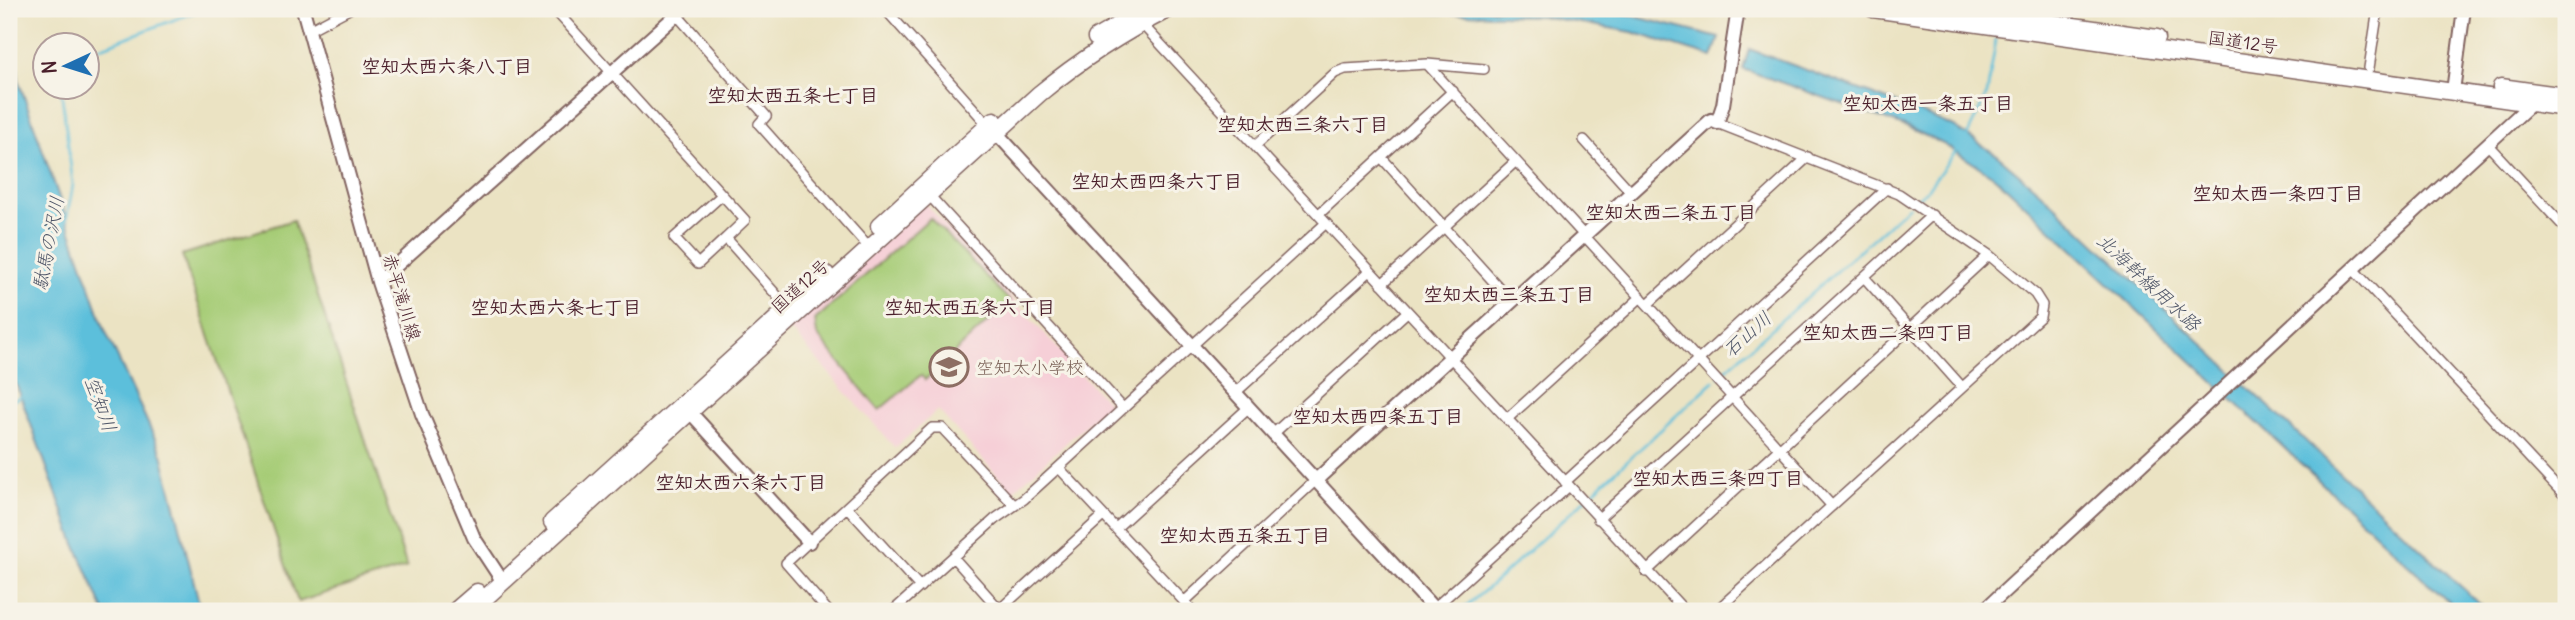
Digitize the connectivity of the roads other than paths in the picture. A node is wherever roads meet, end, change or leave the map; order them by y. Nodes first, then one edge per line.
1 (303, 9) edge
2 (349, 9) edge
3 (554, 9) edge
4 (572, 9) edge
5 (885, 9) edge
6 (1169, 9) edge
7 (1738, 9) edge
8 (1873, 9) edge
9 (1955, 9) edge
10 (2378, 9) edge
11 (2464, 9) edge
12 (680, 12) edge
13 (1143, 16) edge
14 (562, 18) junction
15 (309, 30) junction
16 (1427, 64) junction
17 (2370, 68) junction
18 (1484, 69) dead end
19 (611, 73) junction
20 (2454, 86) junction
21 (1453, 91) junction
22 (2566, 96) edge
23 (2532, 103) junction
24 (2566, 108) edge
25 (1717, 123) junction
26 (992, 129) junction
27 (1584, 140) dead end
28 (2488, 145) junction
29 (1255, 146) junction
30 (1381, 157) junction
31 (1808, 157) junction
32 (1516, 161) junction
33 (1887, 188) junction
34 (1631, 192) junction
35 (722, 195) junction
36 (929, 195) junction
37 (1319, 214) junction
38 (1932, 215) junction
39 (1326, 223) junction
40 (1445, 227) junction
41 (2566, 229) edge
42 (1584, 235) junction
43 (726, 238) junction
44 (863, 241) junction
45 (1989, 255) junction
46 (2353, 269) junction
47 (1370, 271) junction
48 (1864, 277) junction
49 (378, 282) junction
50 (1382, 284) junction
51 (1645, 300) junction
52 (1512, 302) junction
53 (788, 308) junction
54 (1407, 312) junction
55 (1911, 329) junction
56 (1192, 347) junction
57 (1451, 359) junction
58 (1699, 361) junction
59 (1962, 387) junction
60 (1235, 393) junction
61 (1733, 396) junction
62 (1123, 408) junction
63 (1248, 408) junction
64 (690, 412) junction
65 (1507, 419) junction
66 (1273, 435) junction
67 (1780, 449) junction
68 (1059, 468) junction
69 (1315, 481) junction
70 (1567, 484) junction
71 (2566, 497) edge
72 (1014, 505) junction
73 (1832, 506) junction
74 (847, 507) junction
75 (1103, 516) junction
76 (1598, 519) junction
77 (1116, 528) junction
78 (809, 542) junction
79 (953, 557) junction
80 (1646, 572) junction
81 (500, 577) junction
82 (920, 587) junction
83 (485, 591) junction
84 (1184, 602) junction
85 (999, 610) edge
86 (455, 611) edge
87 (471, 611) edge
88 (828, 611) edge
89 (893, 611) edge
90 (1193, 611) edge
91 (1434, 611) edge
92 (1685, 611) edge
93 (1716, 611) edge
94 (1983, 611) edge

1 - 15 street, 赤平滝川線
2 - 15 street
3 - 14 street
4 - 14 street
5 - 26 street
6 - 13 highway, 国道12号
7 - 25 street
8 - 20 highway, 国道12号
9 - 17 highway, 国道12号
10 - 17 street
11 - 20 street
12 - 19 street
12 - 44 street
13 - 26 highway, 国道12号
13 - 29 street
14 - 19 street
15 - 49 street, 赤平滝川線
16 - 18 street
16 - 21 street
16 - 29 street
17 - 20 highway, 国道12号
19 - 35 street
19 - 49 street
20 - 22 highway, 国道12号
20 - 23 highway, 国道12号
21 - 30 street
21 - 32 street
23 - 24 highway, 国道12号
23 - 28 street
25 - 31 street
25 - 34 street
26 - 36 highway, 国道12号
26 - 44 highway, 国道12号
26 - 56 street
27 - 34 street
28 - 41 street
28 - 46 street
29 - 37 street
30 - 37 street
30 - 40 street
31 - 33 street
31 - 51 street
32 - 40 street
32 - 42 street
33 - 38 street
33 - 58 street
34 - 42 street
35 - 43 street
35 - 43 street
36 - 62 street
36 - 64 highway, 国道12号
37 - 39 street
38 - 45 street
38 - 48 street
39 - 47 street
39 - 56 street
40 - 50 street
40 - 52 street
42 - 51 street
42 - 52 street
43 - 53 street
44 - 53 highway, 国道12号
45 - 55 street
45 - 59 street
46 - 71 street
46 - 94 street
47 - 50 street
47 - 60 street
48 - 55 street
48 - 61 street
49 - 81 street, 赤平滝川線
50 - 54 street
51 - 58 street
51 - 65 street
52 - 57 street
53 - 81 highway, 国道12号
54 - 57 street
54 - 66 street
55 - 59 street
55 - 67 street
56 - 60 street
56 - 62 street
57 - 65 street
57 - 69 street
58 - 61 street
58 - 70 street
59 - 73 street
60 - 63 street
61 - 67 street
61 - 76 street
62 - 68 street
63 - 66 street
63 - 77 street
64 - 78 street
64 - 81 highway, 国道12号
65 - 70 street
66 - 69 street
67 - 73 street
67 - 80 street
68 - 72 street
68 - 75 street
69 - 84 street
69 - 91 street
70 - 76 street
70 - 91 street
72 - 74 street
72 - 79 street
73 - 93 street
74 - 78 street
74 - 82 street
75 - 77 street
75 - 85 street
76 - 80 street
77 - 84 street
78 - 88 street
79 - 82 street
79 - 85 street
80 - 92 street
81 - 83 highway, 国道12号
82 - 89 street
83 - 86 highway, 国道12号
83 - 87 highway, 国道12号
84 - 90 street

